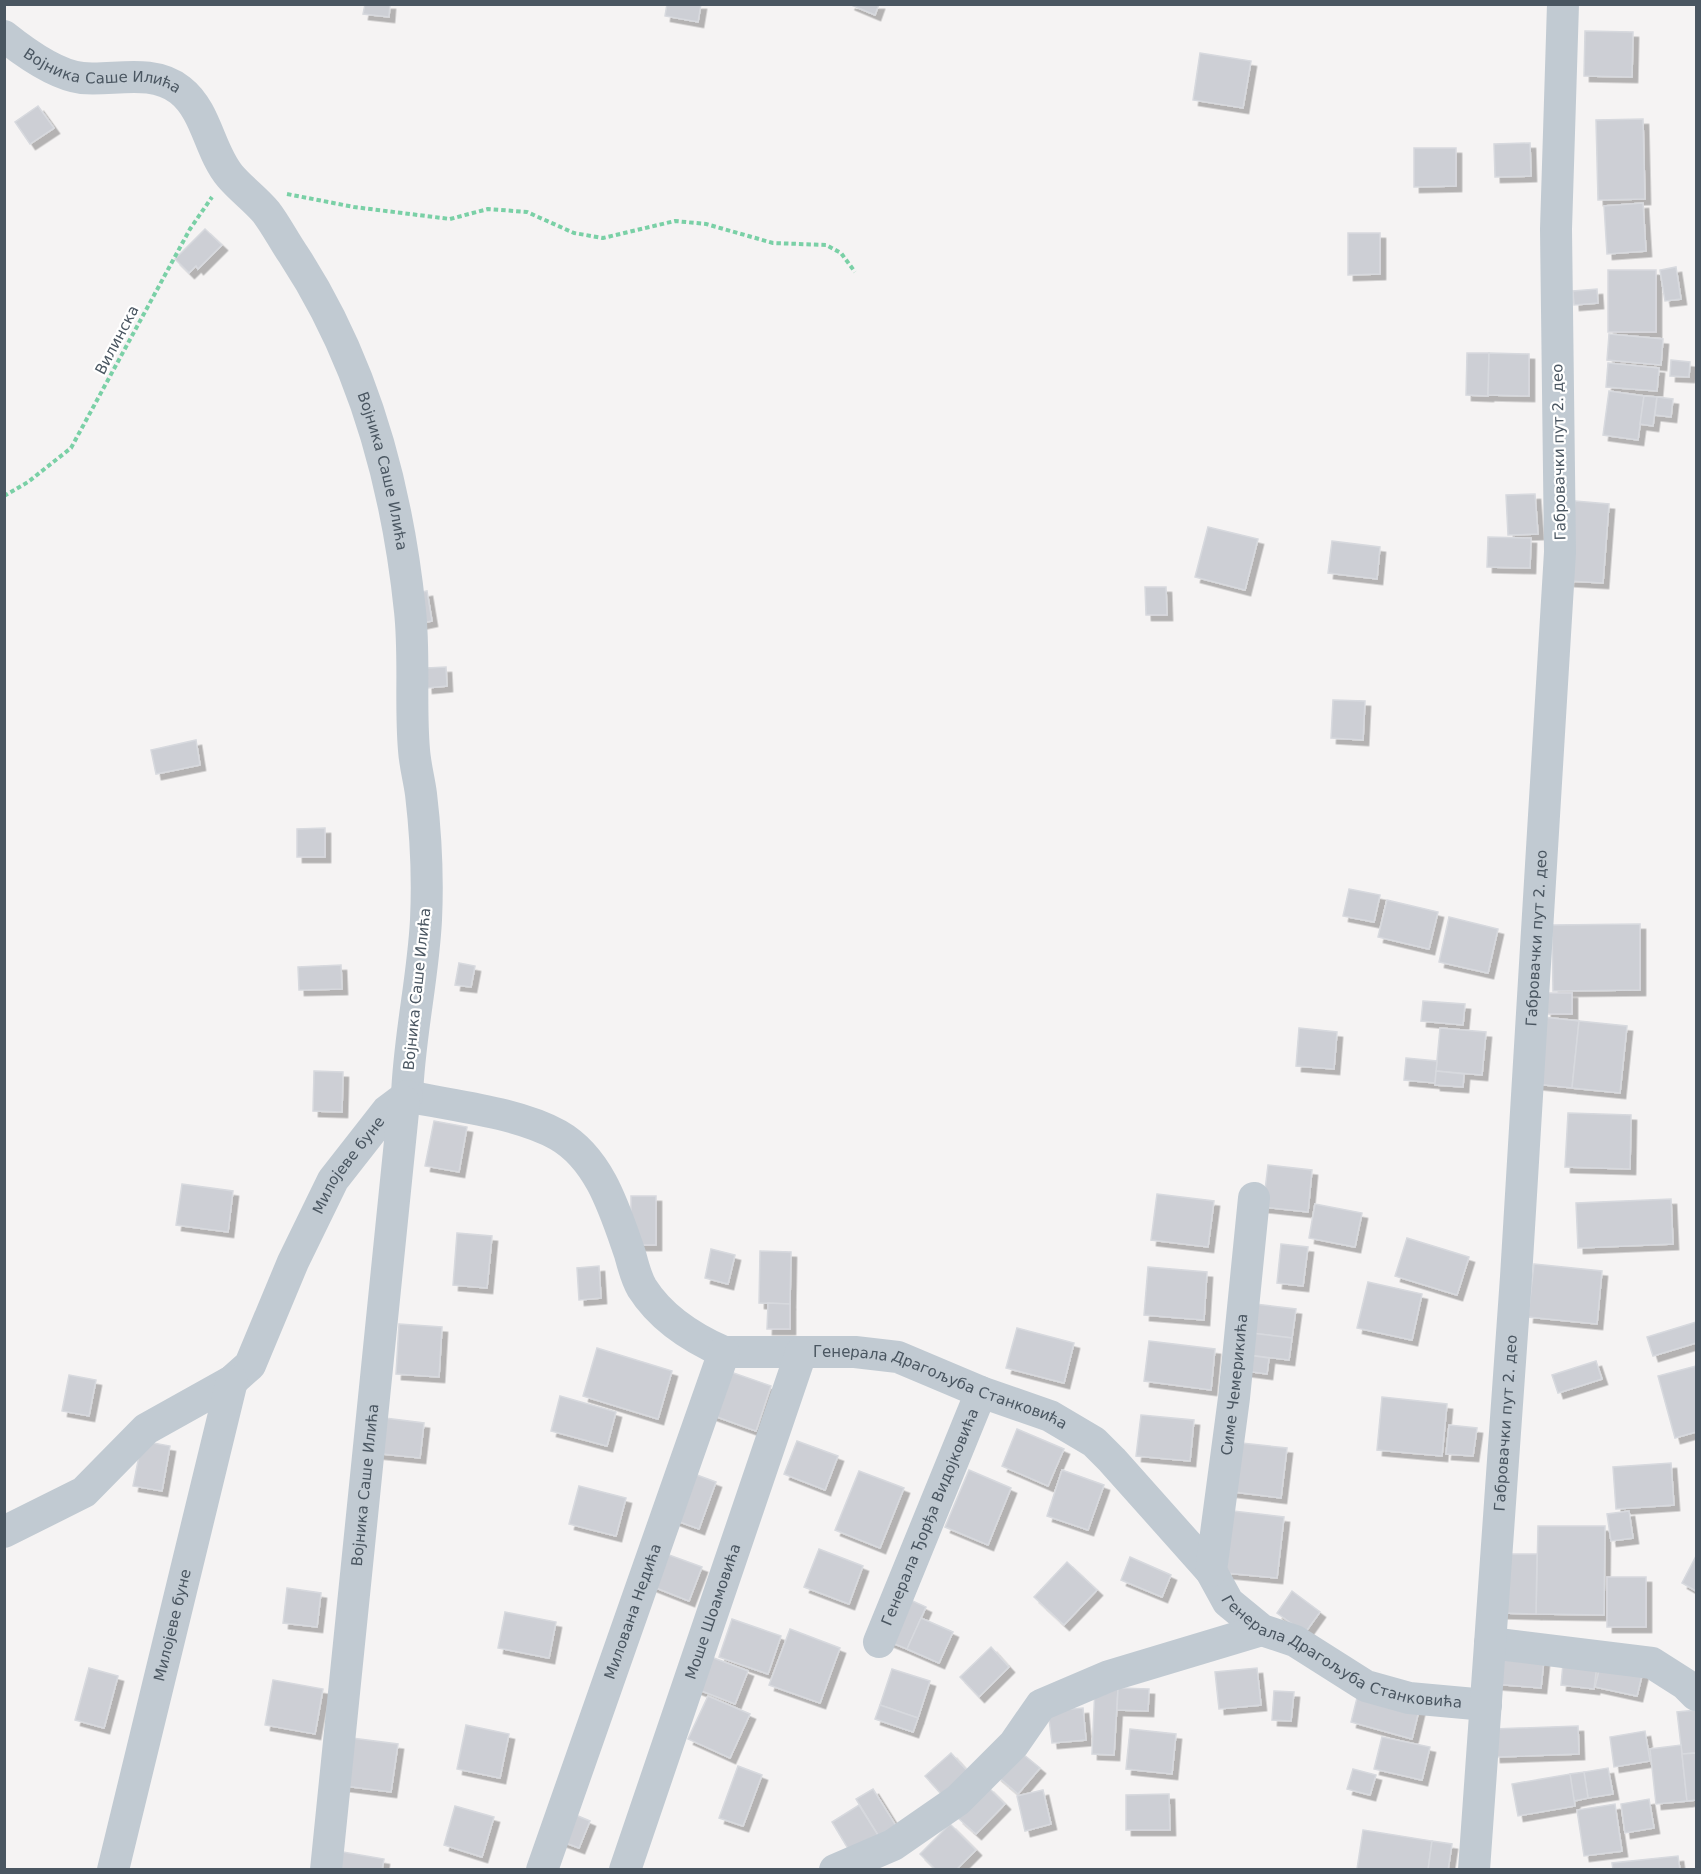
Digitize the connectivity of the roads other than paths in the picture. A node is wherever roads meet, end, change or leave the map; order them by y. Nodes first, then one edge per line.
1 (1563, 4) edge
2 (4, 36) edge
3 (399, 1103) junction
4 (1254, 1198) dead end
5 (724, 1352) junction
6 (801, 1353) junction
7 (232, 1381) junction
8 (981, 1392) junction
9 (4, 1532) edge
10 (1210, 1571) junction
11 (1262, 1630) junction
12 (879, 1642) dead end
13 (1490, 1642) junction
14 (1696, 1695) edge
15 (1486, 1705) junction
16 (113, 1869) edge
17 (326, 1869) edge
18 (542, 1869) edge
19 (625, 1869) edge
20 (835, 1869) edge
21 (1474, 1869) edge

1 - 13 street, Габровачки пут 2. део
2 - 3 street, Војника Саше Илића
3 - 5 street, Генерала Драгољуба Станковића
3 - 7 street, Милојеве буне
3 - 17 street, Војника Саше Илића
4 - 10 street, Симе Чемерикића
5 - 6 street, Генерала Драгољуба Станковића
5 - 18 street, Милована Недића
6 - 8 street, Генерала Драгољуба Станковића
6 - 19 street, Моше Шоамовића
7 - 9 street, Милојеве буне
7 - 16 street, Милојеве буне
8 - 10 street, Генерала Драгољуба Станковића
8 - 12 street, Генерала Ђорђа Видојковића
10 - 11 street, Генерала Драгољуба Станковића
11 - 15 street, Генерала Драгољуба Станковића
11 - 20 street
13 - 14 street
13 - 15 street, Габровачки пут 2. део
15 - 21 street, Габровачки пут 2. део

